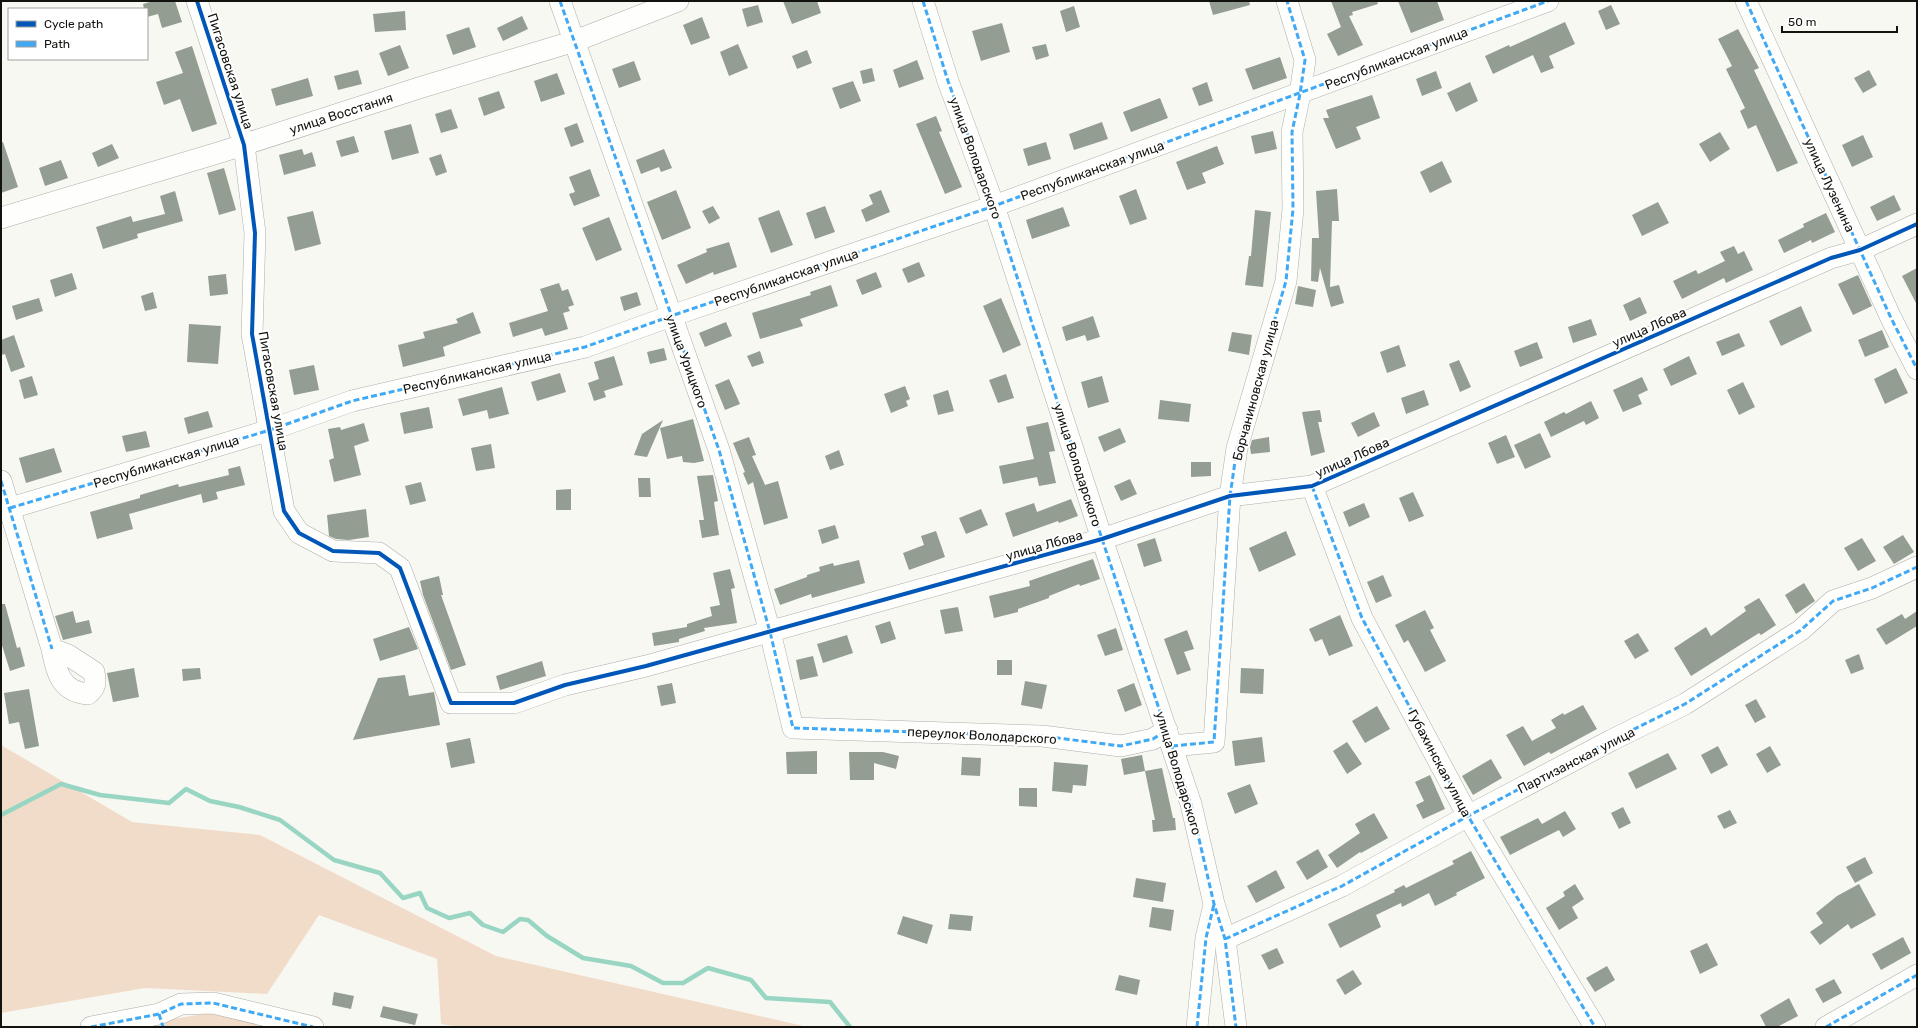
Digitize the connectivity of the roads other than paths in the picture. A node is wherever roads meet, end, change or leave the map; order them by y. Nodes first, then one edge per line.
1 (197, 1) edge
2 (560, 1) edge
3 (678, 1) edge
4 (923, 1) edge
5 (1287, 1) edge
6 (1548, 1) edge
7 (1746, 1) edge
8 (574, 41) junction
9 (1300, 94) junction
10 (244, 145) junction
11 (994, 206) junction
12 (1, 218) edge
13 (1917, 224) edge
14 (1860, 250) junction
15 (671, 316) junction
16 (1917, 369) edge
17 (270, 430) junction
18 (1, 481) edge
19 (1312, 486) junction
20 (1230, 496) junction
21 (5, 509) edge
22 (1102, 539) junction
23 (1917, 567) edge
24 (770, 632) junction
25 (52, 649) dead end
26 (451, 703) joint
27 (793, 728) joint
28 (1170, 738) junction
29 (1468, 816) junction
30 (1214, 904) junction
31 (1225, 939) junction
32 (1917, 976) edge
33 (161, 1020) edge
34 (91, 1027) edge
35 (313, 1027) edge
36 (1197, 1027) edge
37 (1236, 1027) edge
38 (1595, 1027) edge
39 (1826, 1027) edge

1 - 10 street, Пигасовская улица
2 - 8 street, улица Урицкого
3 - 8 street, улица Восстания
4 - 11 street, улица Володарского
5 - 9 street, Борчаниновская улица
6 - 9 street, Республиканская улица
7 - 14 street, улица Лузенина
8 - 10 street, улица Восстания
8 - 15 street, улица Урицкого
9 - 11 street, Республиканская улица
9 - 20 street, Борчаниновская улица
10 - 12 street, улица Восстания
10 - 17 street, Пигасовская улица
11 - 15 street, Республиканская улица
11 - 22 street, улица Володарского
13 - 14 street, улица Лбова
14 - 16 street, улица Лузенина
14 - 19 street, улица Лбова
15 - 17 street, Республиканская улица
15 - 24 street, улица Урицкого
17 - 21 street, Республиканская улица
17 - 26 street, Пигасовская улица
18 - 21 street
19 - 20 street, улица Лбова
19 - 29 street, Губахинская улица
20 - 22 street, улица Лбова
20 - 28 street, Борчаниновская улица
21 - 25 street
22 - 24 street, улица Лбова
22 - 28 street, улица Володарского
23 - 29 street, Партизанская улица
24 - 26 street, улица Лбова
24 - 27 street, улица Урицкого
27 - 28 street, переулок Володарского
28 - 30 street, улица Володарского
29 - 31 street, Партизанская улица
29 - 38 street, Губахинская улица
30 - 31 street, улица Володарского
30 - 36 street
31 - 37 street, улица Володарского
32 - 39 street
33 - 34 street
33 - 35 street

